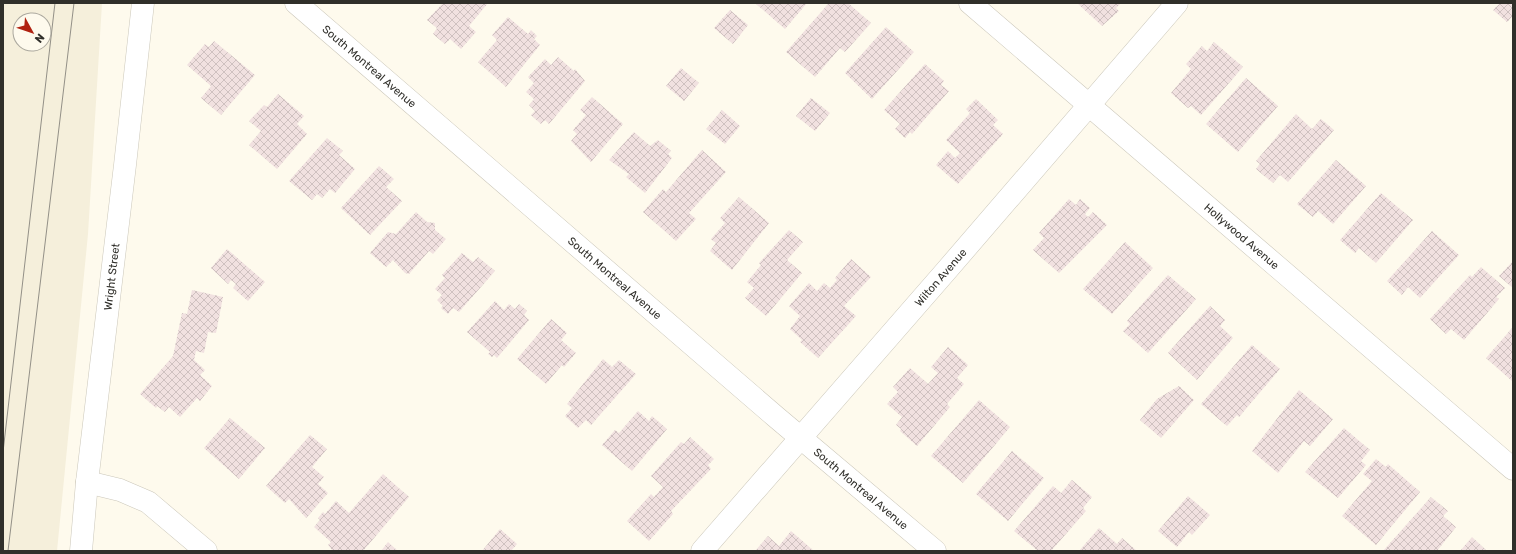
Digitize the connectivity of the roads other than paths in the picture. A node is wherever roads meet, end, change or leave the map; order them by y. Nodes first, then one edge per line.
1 (143, 3) edge
2 (296, 3) edge
3 (970, 3) edge
4 (1177, 3) edge
5 (1089, 105) junction
6 (802, 438) junction
7 (1513, 470) edge
8 (87, 482) junction
9 (80, 551) edge
10 (206, 551) edge
11 (702, 551) edge
12 (935, 551) edge

1 - 8 street, Wright Street
2 - 6 street, South Montreal Avenue
3 - 5 street, Hollywood Avenue
4 - 5 street, Wilton Avenue
5 - 6 street, Wilton Avenue
5 - 7 street, Hollywood Avenue
6 - 11 street, Wilton Avenue
6 - 12 street, South Montreal Avenue
8 - 9 street, Wright Street
8 - 10 street

